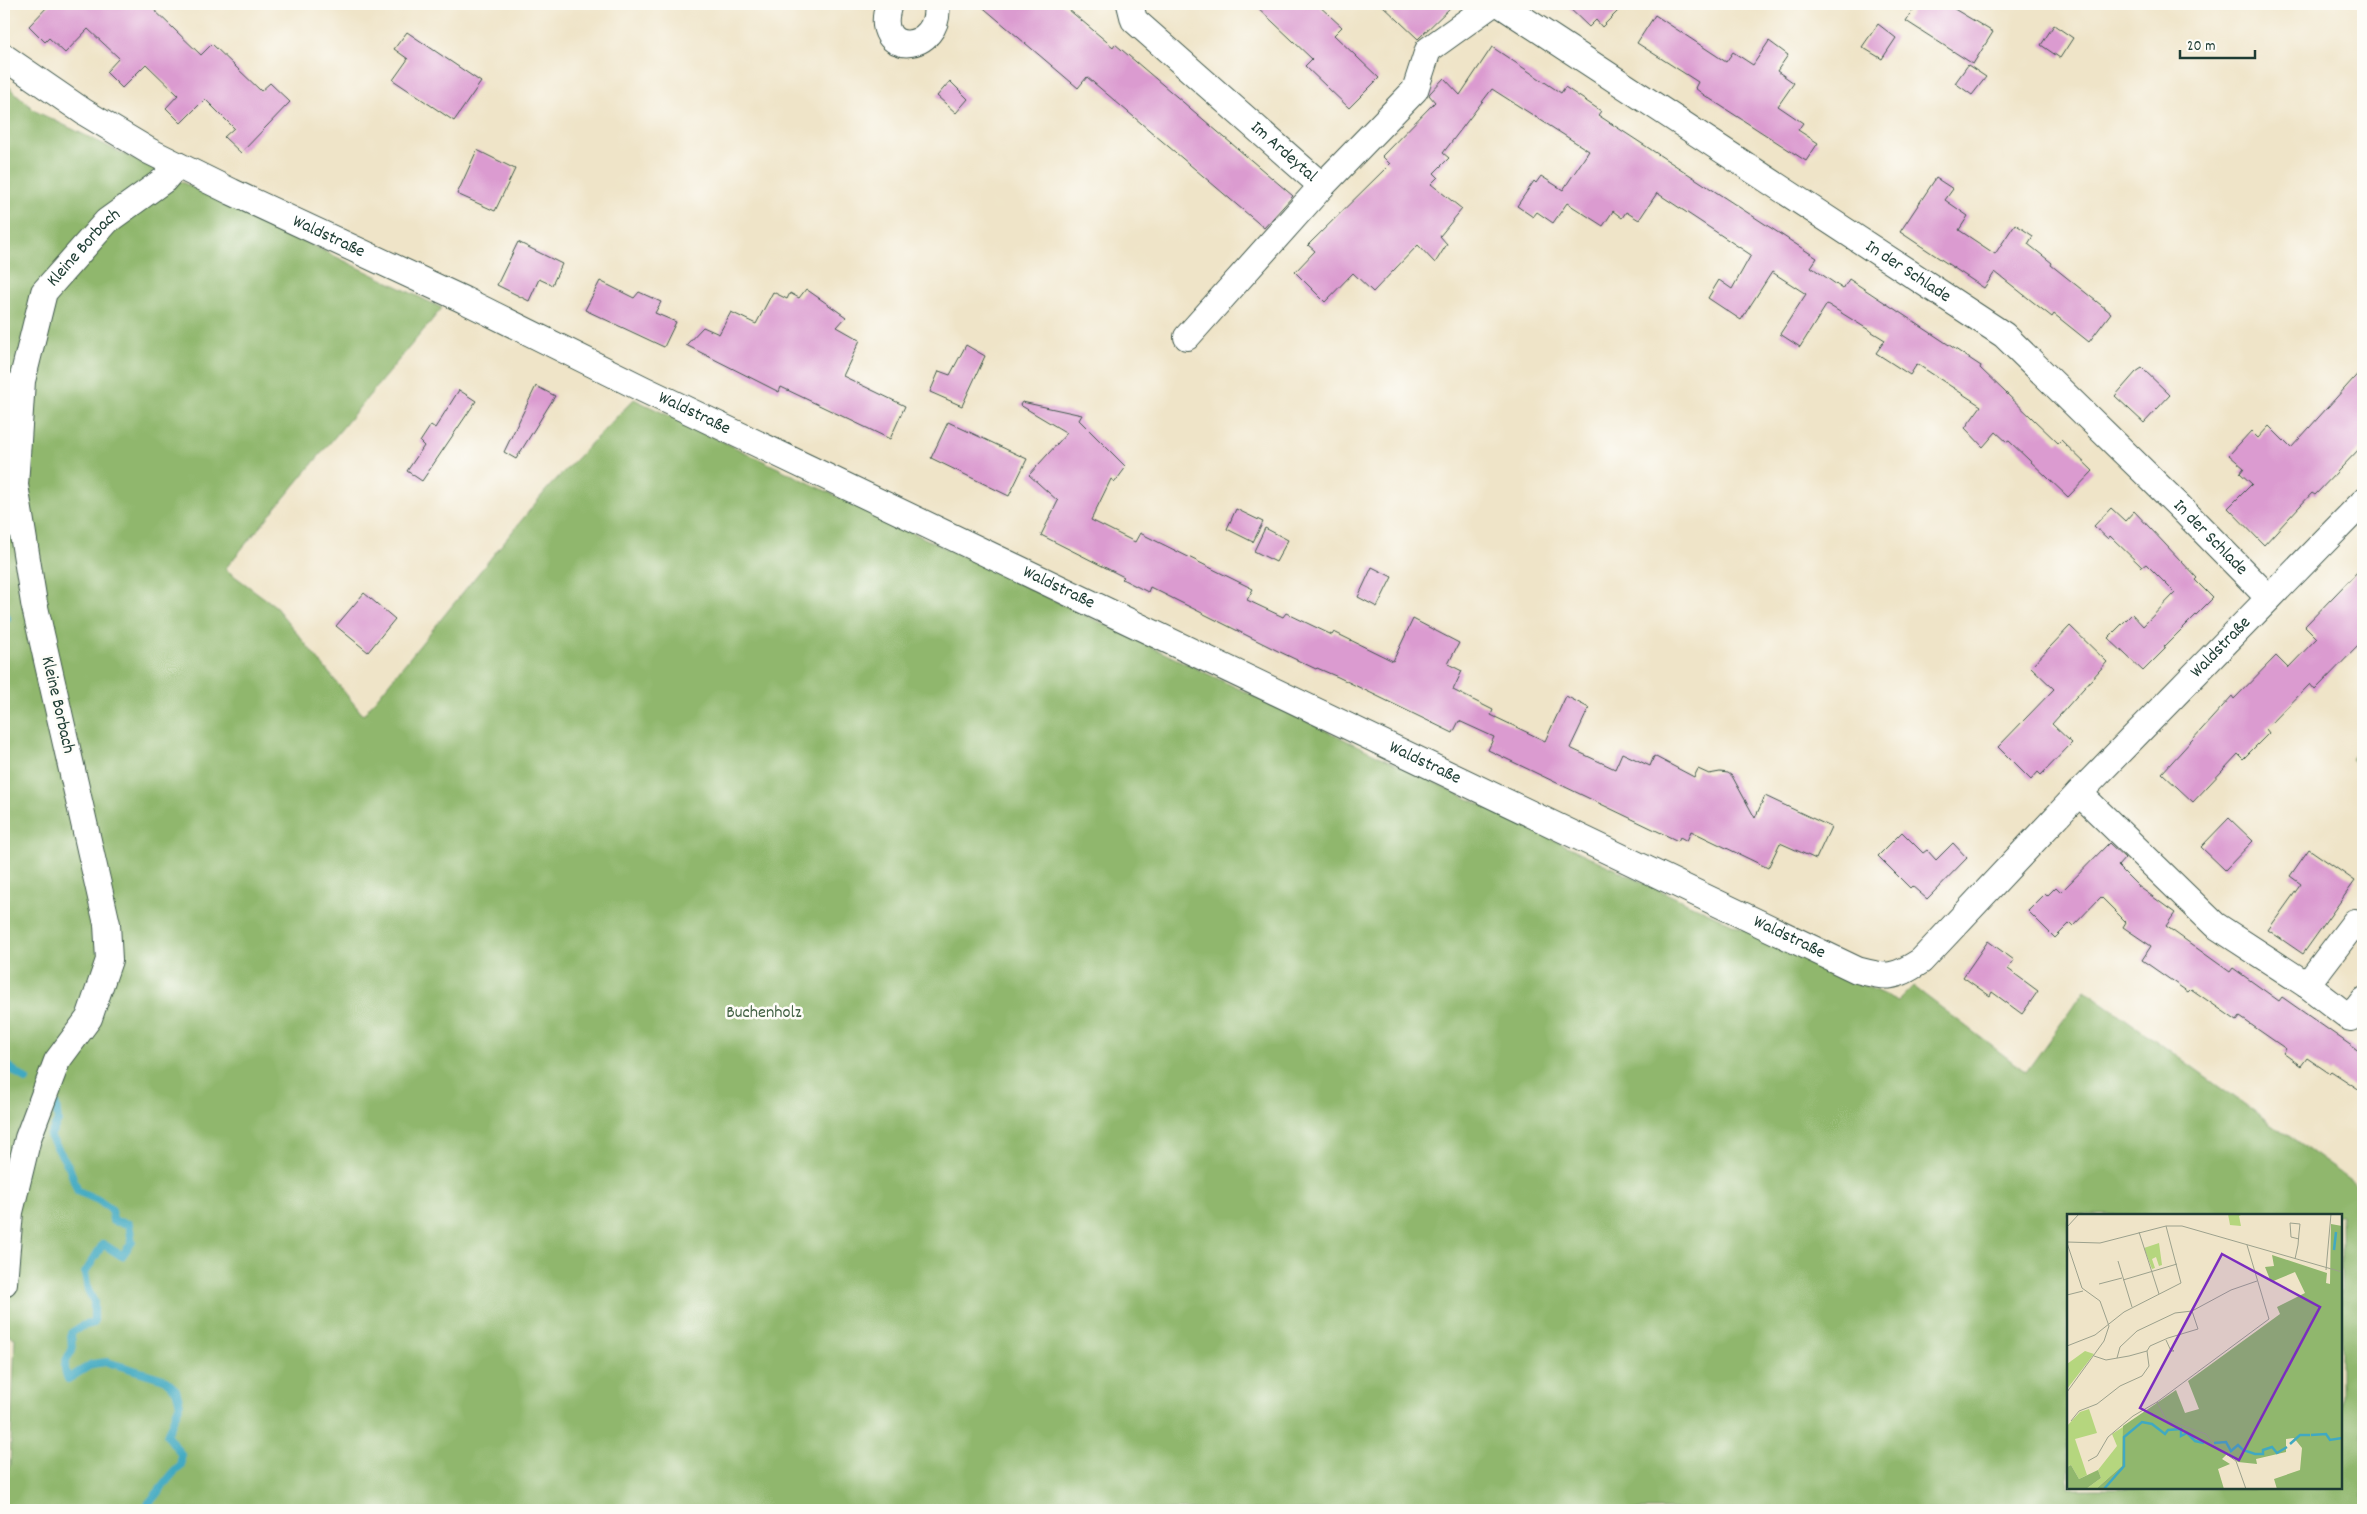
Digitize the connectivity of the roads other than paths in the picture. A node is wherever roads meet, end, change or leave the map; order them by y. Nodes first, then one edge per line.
1 (889, 4) edge
2 (936, 4) edge
3 (1130, 4) edge
4 (1492, 4) edge
5 (1500, 4) edge
6 (4, 57) edge
7 (177, 165) junction
8 (1322, 186) junction
9 (1187, 337) dead end
10 (2363, 502) edge
11 (2269, 598) junction
12 (2079, 793) junction
13 (2363, 928) edge
14 (2307, 985) junction
15 (2363, 1001) edge
16 (4, 1283) edge

1 - 2 street
3 - 8 street, Im Ardeytal
4 - 8 street, Im Ardeytal
5 - 11 street, In der Schlade
6 - 7 street, Waldstraße
7 - 12 street, Waldstraße
7 - 16 street, Kleine Borbach
8 - 9 street
10 - 11 street, Waldstraße
11 - 12 street, Waldstraße
12 - 14 street
13 - 14 street
14 - 15 street

